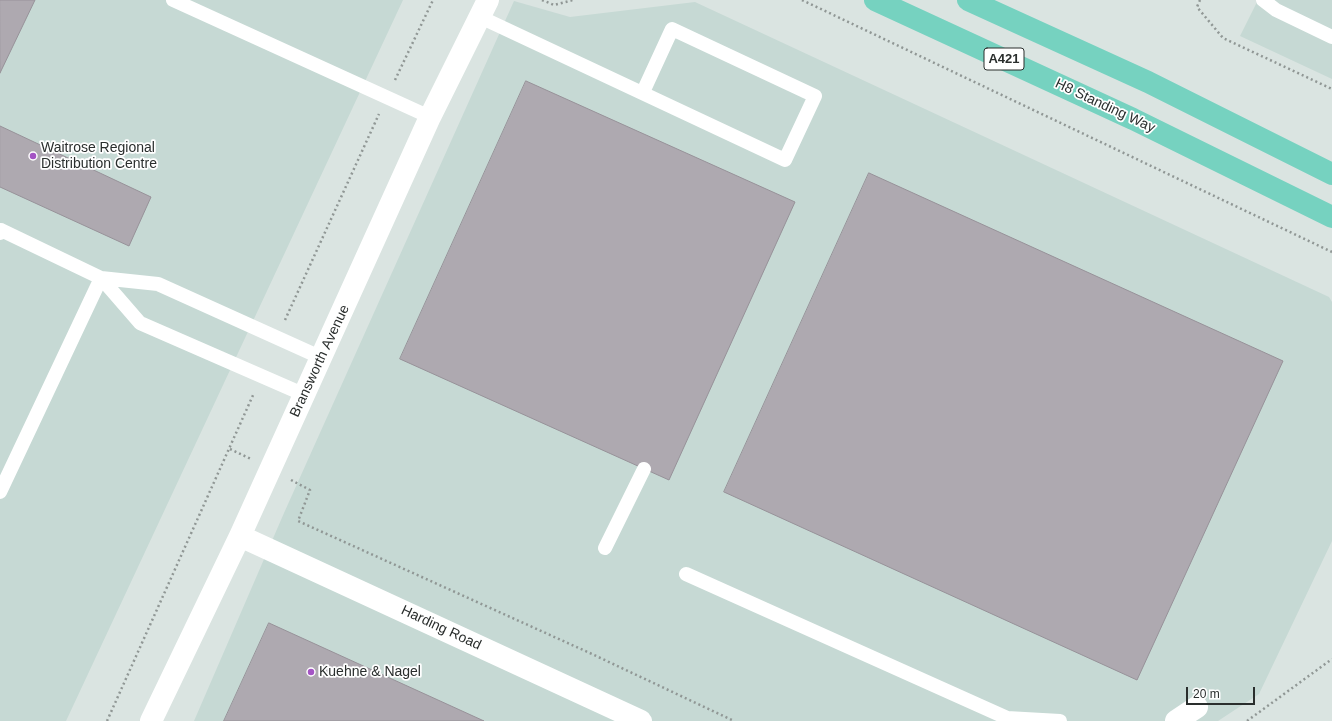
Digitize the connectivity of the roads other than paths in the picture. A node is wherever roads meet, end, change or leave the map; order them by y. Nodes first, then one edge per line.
1 (173, 0) edge
2 (875, 0) edge
3 (968, 0) edge
4 (1263, 0) edge
5 (484, 8) edge
6 (1332, 37) edge
7 (643, 92) junction
8 (430, 117) junction
9 (1332, 174) edge
10 (1332, 217) edge
11 (0, 233) edge
12 (101, 278) junction
13 (322, 358) junction
14 (305, 395) junction
15 (644, 469) dead end
16 (0, 492) edge
17 (240, 536) junction
18 (605, 548) dead end
19 (686, 574) dead end
20 (1197, 707) dead end
21 (1007, 719) edge
22 (151, 721) edge
23 (640, 721) edge
24 (1060, 721) edge
25 (1176, 721) edge

1 - 8 lane
2 - 10 highway, H8 Standing Way / A421
3 - 9 highway, A421
4 - 6 lane
5 - 7 lane
5 - 8 street, Bransworth Avenue
7 - 7 lane
8 - 13 street, Bransworth Avenue
11 - 12 lane
12 - 13 lane
12 - 14 lane
12 - 16 lane
13 - 14 street, Bransworth Avenue
14 - 17 street, Bransworth Avenue
15 - 18 lane
17 - 22 street, Bransworth Avenue
17 - 23 street, Harding Road
19 - 21 lane
20 - 25 street
21 - 24 lane

